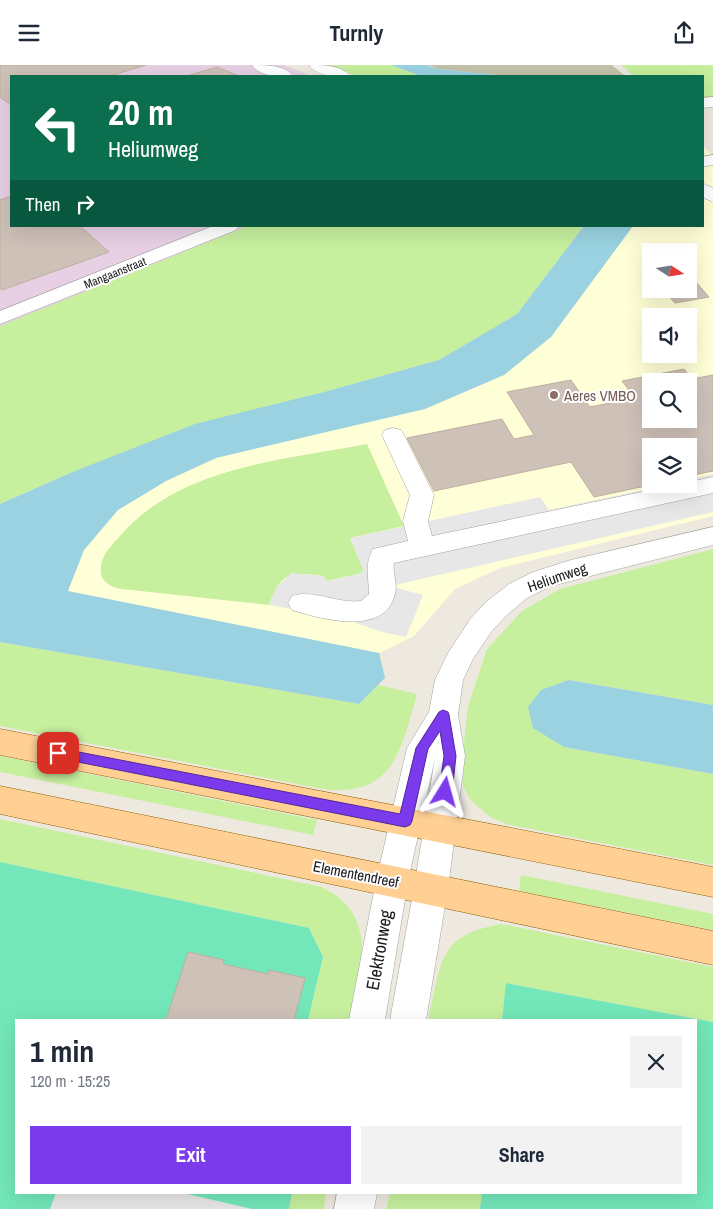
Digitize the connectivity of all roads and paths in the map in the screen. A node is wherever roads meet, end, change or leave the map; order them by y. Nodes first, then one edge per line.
1 (259, 65) edge
2 (316, 65) edge
3 (284, 75) edge
4 (341, 75) edge
5 (228, 227) edge
6 (0, 319) edge
7 (393, 435) dead end
8 (713, 485) edge
9 (713, 536) edge
10 (424, 547) junction
11 (301, 603) dead end
12 (443, 715) junction
13 (0, 742) edge
14 (0, 800) edge
15 (405, 821) junction
16 (440, 829) junction
17 (392, 881) junction
18 (713, 882) edge
19 (431, 888) junction
20 (713, 948) edge
21 (367, 1019) edge
22 (408, 1019) edge
23 (357, 1194) edge
24 (354, 1209) edge

1 - 3 street
2 - 4 street
5 - 6 street, Mangaanstraat
7 - 10 street
8 - 10 street
9 - 12 street, Heliumweg
10 - 11 street
12 - 15 street, Heliumweg
12 - 16 street, Heliumweg
13 - 15 main road
14 - 17 main road, Elementendreef
15 - 16 main road
15 - 17 street, Elektronweg
16 - 18 main road
16 - 19 street, Heliumweg
17 - 19 main road, Elementendreef
17 - 21 street, Elektronweg
19 - 20 main road, Elementendreef
19 - 22 street
23 - 24 street

